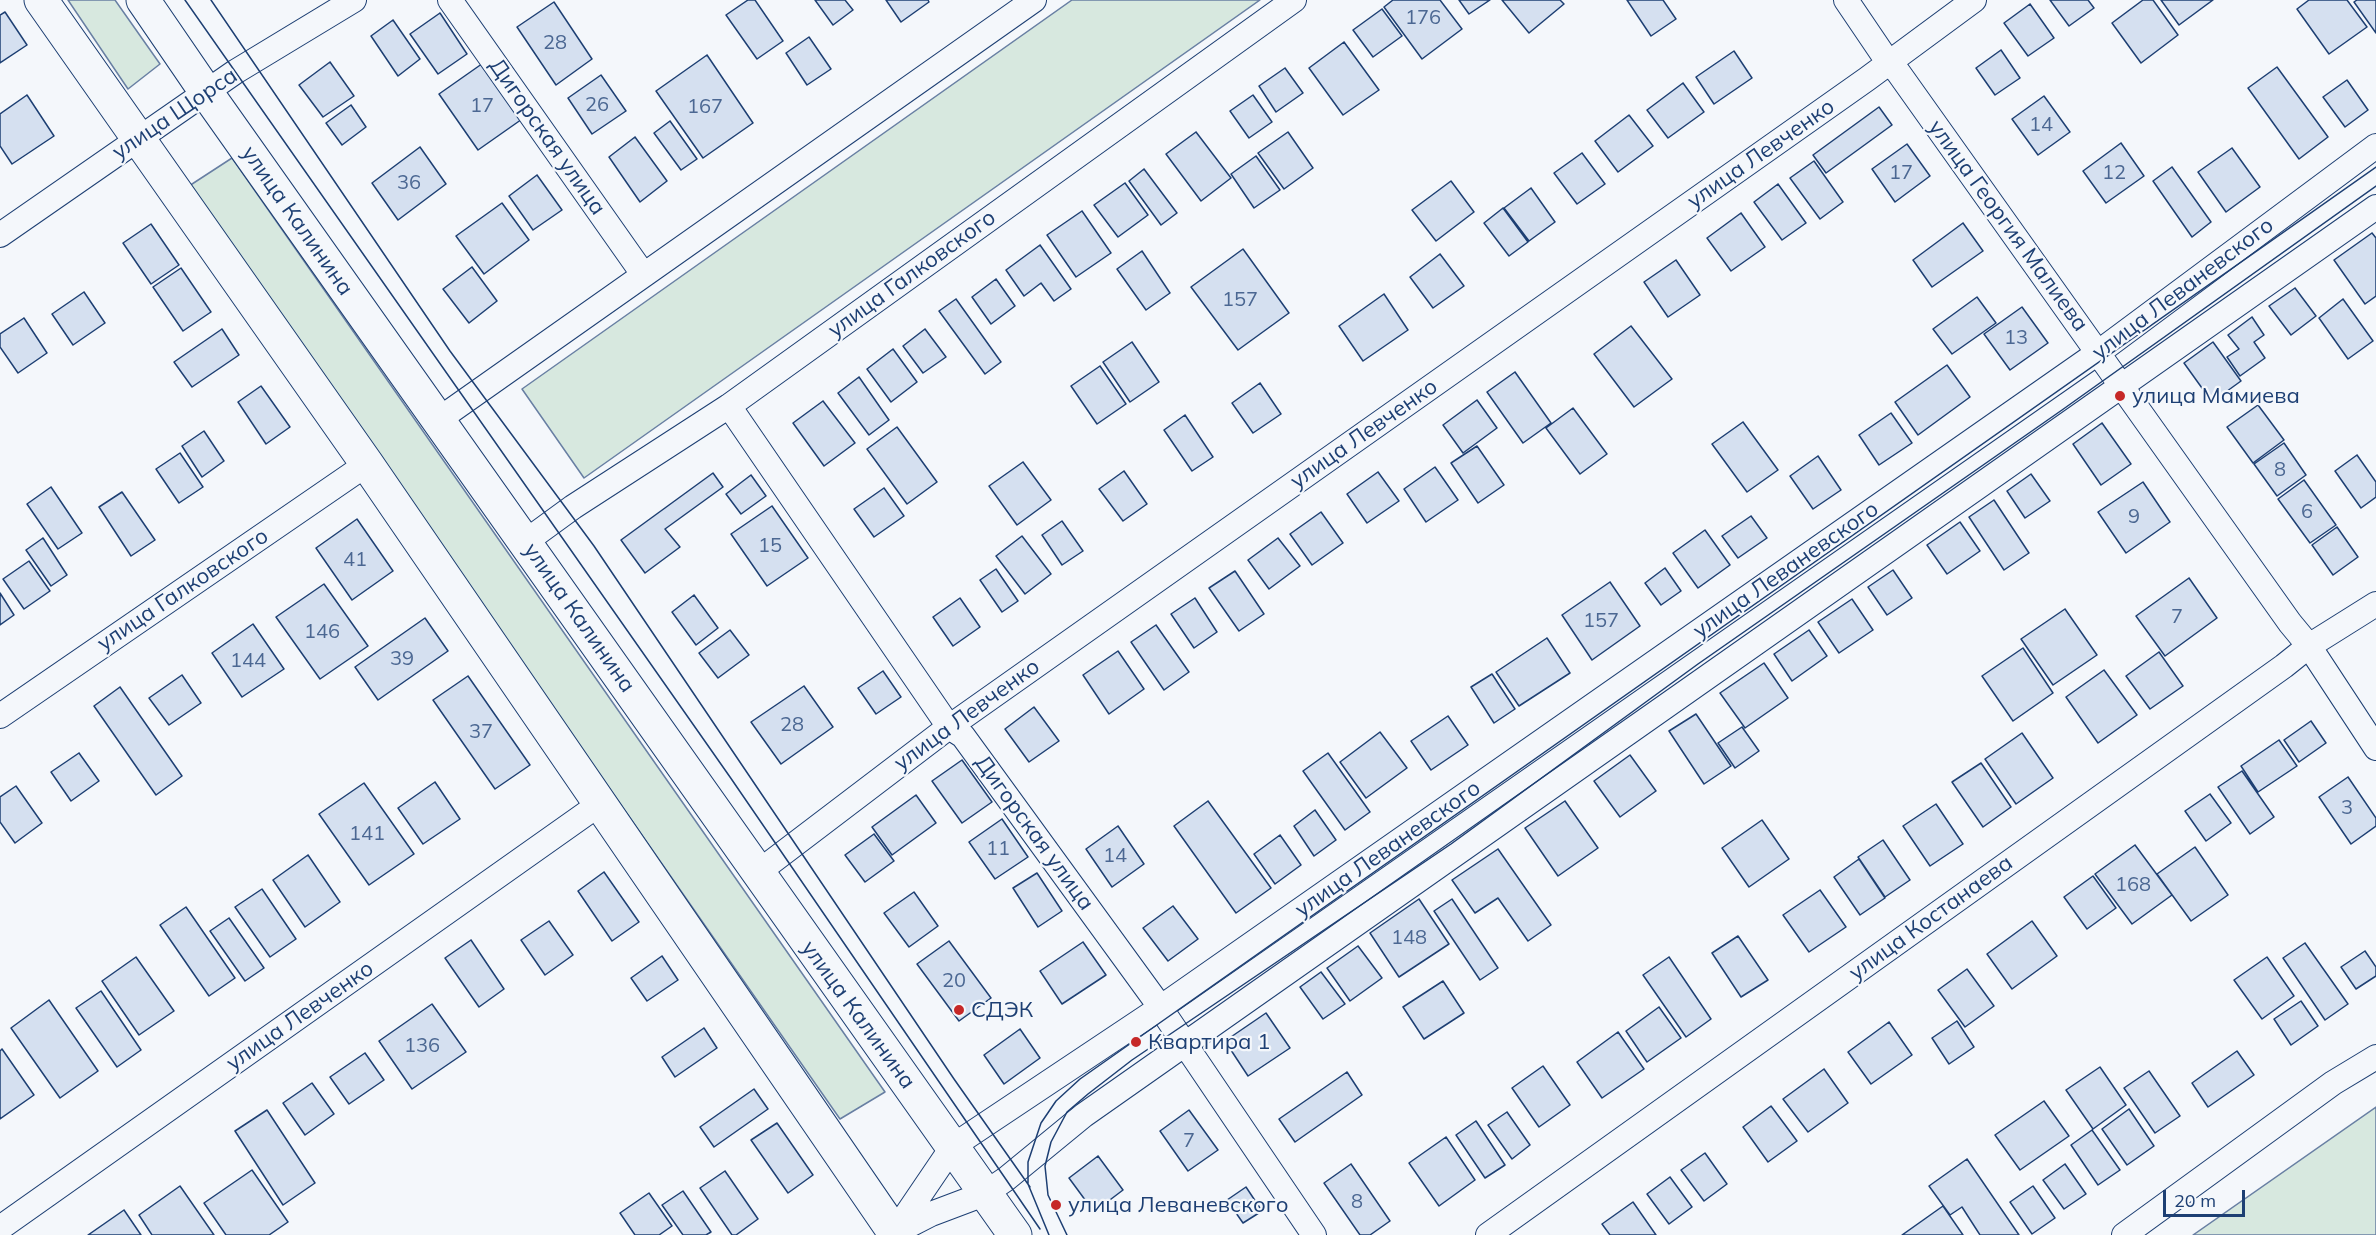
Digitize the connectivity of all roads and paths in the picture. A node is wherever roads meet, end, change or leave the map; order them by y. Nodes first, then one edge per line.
1 (41, 0) edge
2 (143, 0) edge
3 (354, 0) edge
4 (450, 0) edge
5 (1034, 0) edge
6 (1294, 0) edge
7 (1846, 0) edge
8 (1974, 0) edge
9 (1888, 62) junction
10 (206, 92) junction
11 (137, 139) junction
12 (2376, 146) edge
13 (2376, 207) edge
14 (0, 235) edge
15 (643, 274) junction
16 (2098, 352) junction
17 (2121, 387) junction
18 (729, 406) junction
19 (438, 420) junction
20 (367, 464) junction
21 (525, 542) junction
22 (2376, 604) edge
23 (2309, 646) junction
24 (0, 716) edge
25 (949, 727) junction
26 (2376, 748) edge
27 (601, 803) junction
28 (757, 873) junction
29 (1160, 1008) junction
30 (1184, 1045) junction
31 (2376, 1057) edge
32 (953, 1146) junction
33 (984, 1194) junction
34 (0, 1228) edge
35 (895, 1234) edge
36 (1014, 1235) edge
37 (1314, 1235) edge
38 (1488, 1235) edge
39 (2124, 1235) edge

1 - 11 main road
2 - 10 main road, улица Калинина
3 - 10 street, улица Щорса
4 - 15 street, Дигорская улица
5 - 15 street
6 - 18 street, улица Галковского
7 - 9 street, улица Георгия Малиева
8 - 9 street, улица Левченко
9 - 16 street, улица Георгия Малиева
9 - 25 street, улица Левченко
10 - 11 street, улица Щорса
10 - 19 main road, улица Калинина
11 - 14 street, улица Щорса
11 - 20 main road
12 - 16 street, улица Леваневского
13 - 17 street, улица Леваневского
15 - 19 street
16 - 17 street, улица Георгия Малиева
16 - 29 street, улица Леваневского
17 - 23 street, улица Георгия Малиева
17 - 30 street, улица Леваневского
18 - 21 street, улица Галковского
18 - 25 street, Дигорская улица
19 - 21 main road, улица Калинина
20 - 24 street, улица Галковского
20 - 27 main road
21 - 28 main road, улица Калинина
22 - 23 street, улица Костанаева
23 - 26 street, улица Георгия Малиева
23 - 38 street, улица Костанаева
25 - 28 street, улица Левченко
25 - 29 street, Дигорская улица
27 - 34 street, улица Левченко
27 - 35 main road
28 - 32 main road, улица Калинина
29 - 30 street, Дигорская улица
29 - 32 street, улица Леваневского
30 - 33 street, улица Леваневского
30 - 37 street, Дигорская улица
31 - 39 street
32 - 33 main road, улица Калинина
32 - 35 street, улица Леваневского
33 - 35 street, улица Леваневского
33 - 36 main road, улица Калинина

